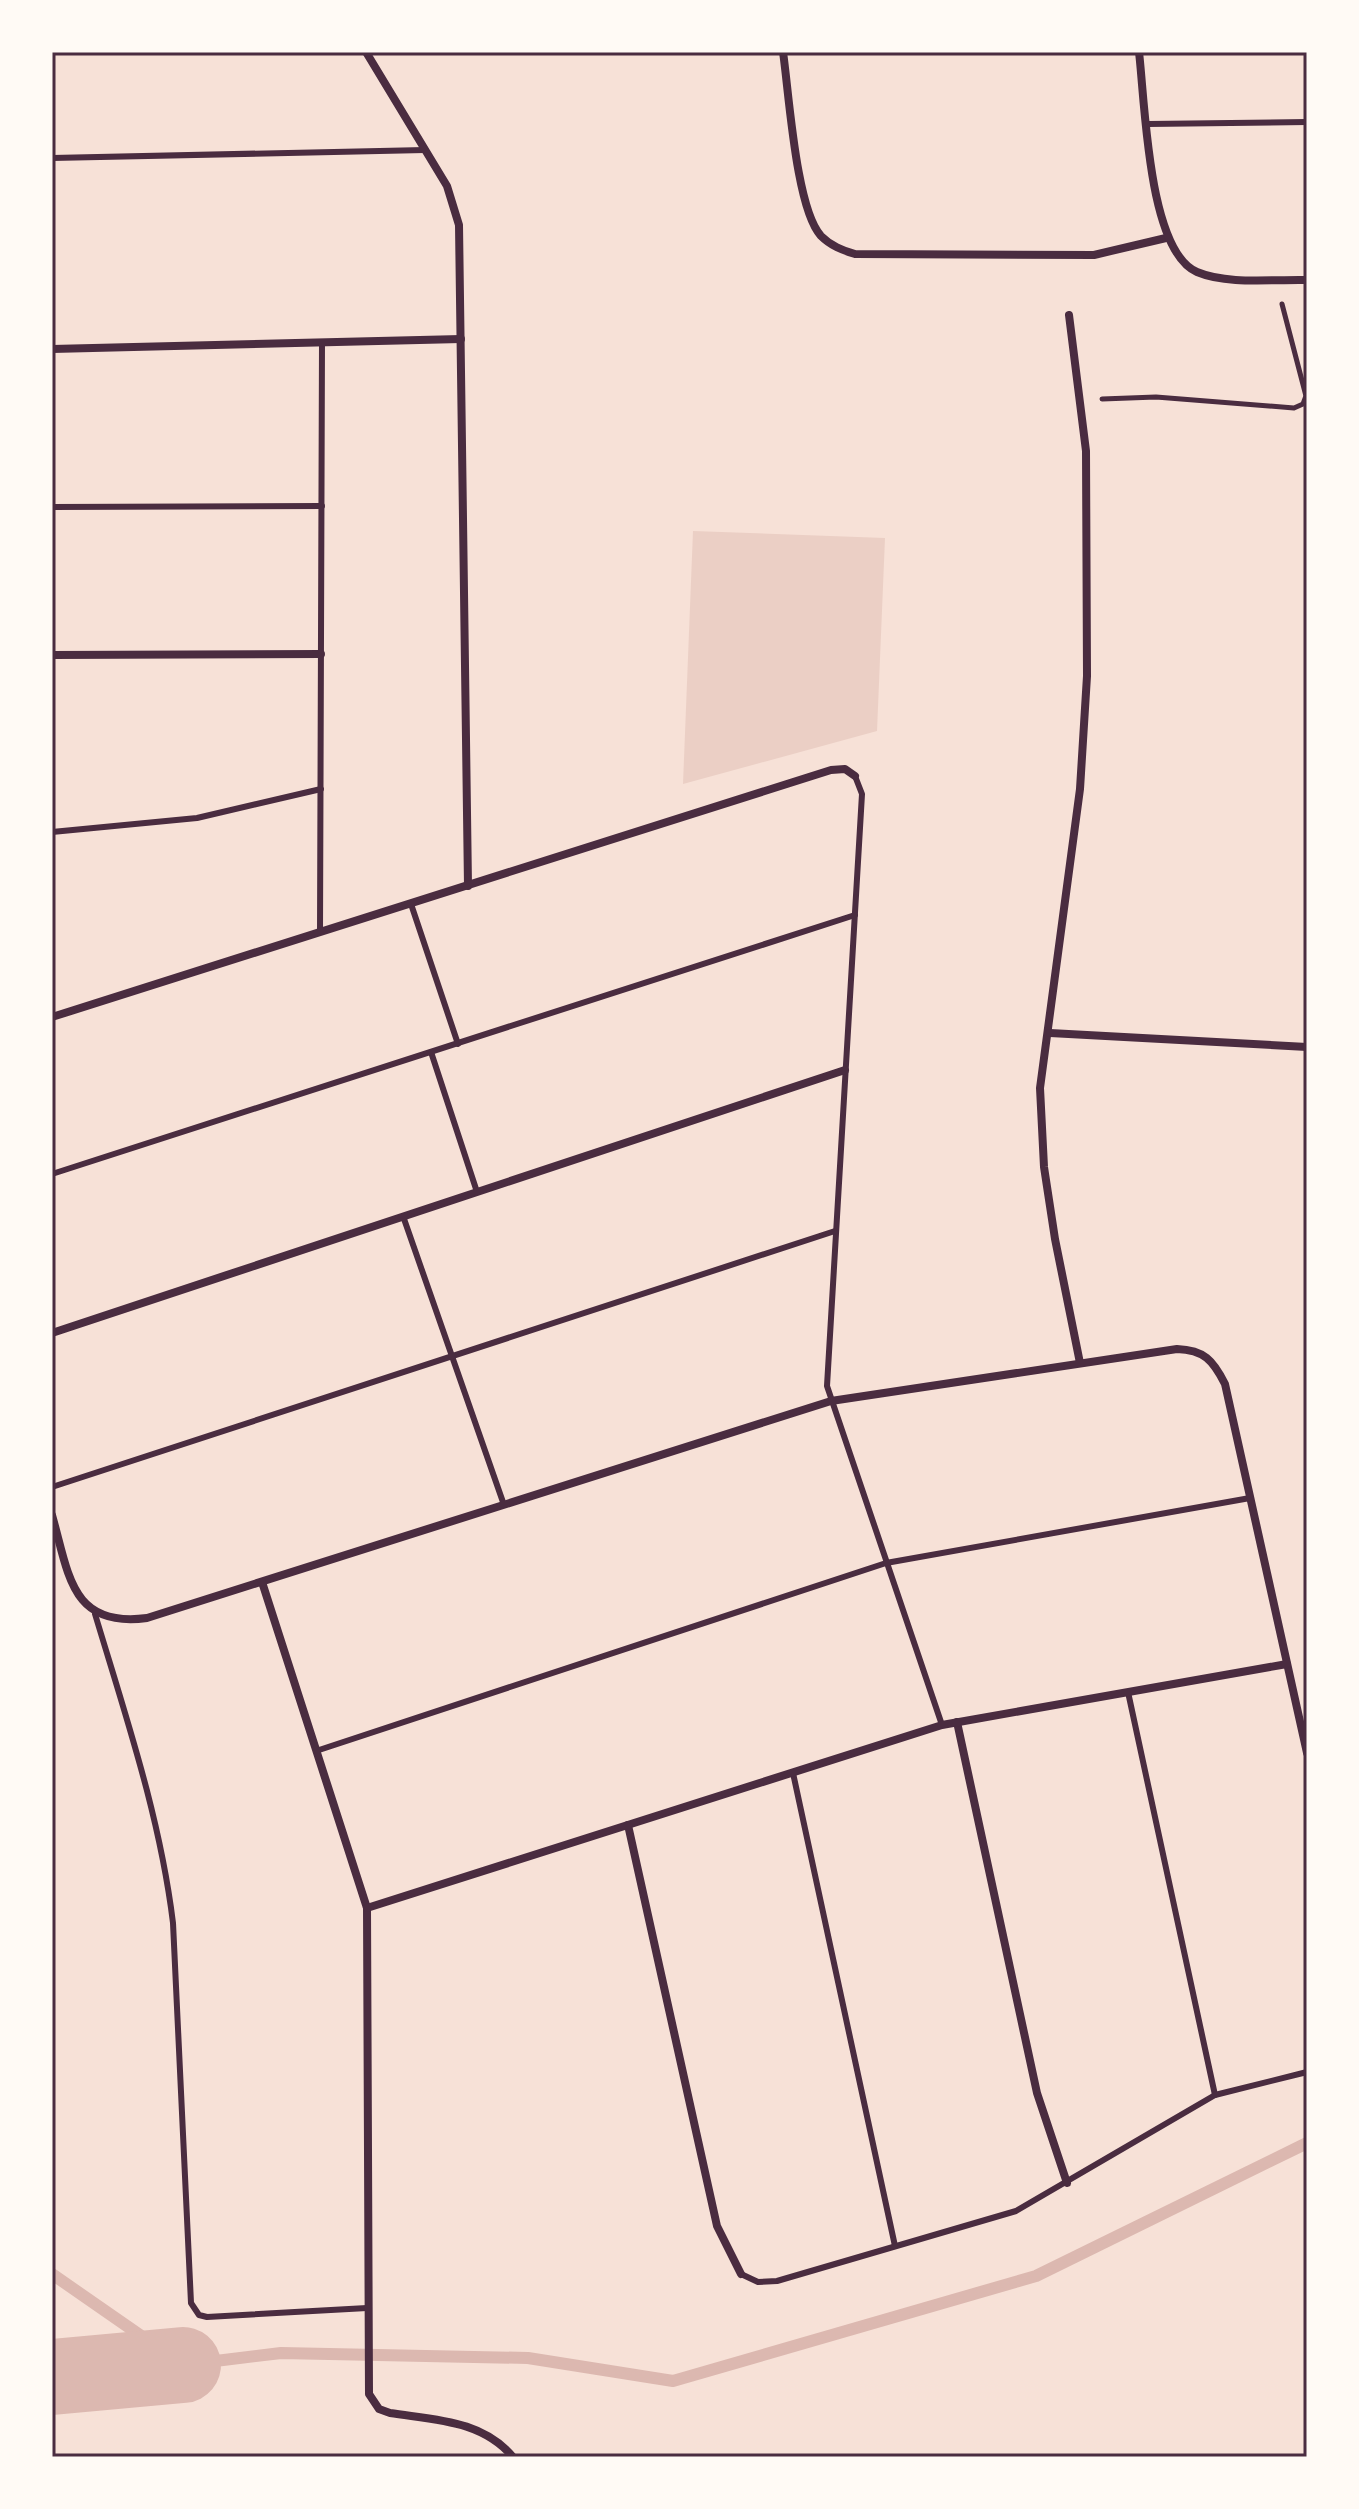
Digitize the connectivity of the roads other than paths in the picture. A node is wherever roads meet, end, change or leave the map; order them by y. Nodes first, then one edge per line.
1 (366, 52) edge
2 (783, 52) edge
3 (1139, 52) edge
4 (1307, 122) edge
5 (1148, 124) junction
6 (425, 150) junction
7 (52, 158) edge
8 (1166, 238) junction
9 (1307, 280) edge
10 (1069, 315) dead end
11 (461, 339) junction
12 (322, 343) junction
13 (52, 349) edge
14 (322, 506) junction
15 (52, 507) edge
16 (321, 654) junction
17 (52, 655) edge
18 (855, 776) joint
19 (321, 789) junction
20 (52, 832) edge
21 (468, 886) junction
22 (411, 904) junction
23 (855, 915) junction
24 (320, 932) junction
25 (52, 1017) edge
26 (1050, 1033) junction
27 (458, 1044) junction
28 (1307, 1047) edge
29 (431, 1052) junction
30 (845, 1070) junction
31 (52, 1174) edge
32 (477, 1192) junction
33 (403, 1216) junction
34 (835, 1231) junction
35 (52, 1333) edge
36 (452, 1356) junction
37 (1080, 1363) junction
38 (831, 1401) junction
39 (52, 1487) edge
40 (1250, 1498) junction
41 (504, 1505) junction
42 (52, 1515) edge
43 (886, 1563) junction
44 (262, 1582) junction
45 (95, 1614) junction
46 (1287, 1664) junction
47 (1128, 1692) junction
48 (957, 1722) junction
49 (942, 1725) junction
50 (316, 1751) junction
51 (1307, 1753) edge
52 (793, 1773) junction
53 (628, 1825) junction
54 (367, 1908) junction
55 (1307, 2072) edge
56 (1215, 2095) junction
57 (1067, 2183) junction
58 (895, 2246) junction
59 (741, 2274) joint
60 (367, 2308) junction
61 (513, 2457) edge

1 - 6 street
2 - 8 street
3 - 5 street
4 - 5 lane
5 - 8 street
6 - 7 lane
6 - 11 street
8 - 9 street
10 - 26 street
11 - 12 street
11 - 21 street
12 - 13 street
12 - 14 lane
14 - 15 lane
14 - 16 lane
16 - 17 street
16 - 19 lane
18 - 21 street
18 - 23 lane
19 - 20 lane
19 - 24 lane
21 - 22 street
22 - 24 street
22 - 27 lane
23 - 27 lane
23 - 30 lane
24 - 25 street
26 - 28 street
26 - 37 street
27 - 29 lane
29 - 31 lane
29 - 32 lane
30 - 32 street
30 - 34 lane
32 - 33 street
33 - 35 street
33 - 36 lane
34 - 36 lane
34 - 38 lane
36 - 39 lane
36 - 41 lane
37 - 38 street
37 - 40 street
38 - 41 street
38 - 43 lane
40 - 43 lane
40 - 46 street
41 - 44 street
42 - 45 street
43 - 49 lane
43 - 50 lane
44 - 45 street
44 - 50 street
45 - 60 lane
46 - 47 street
46 - 51 street
47 - 48 street
47 - 56 lane
48 - 49 street
48 - 57 street
49 - 52 street
50 - 54 street
52 - 53 street
52 - 58 lane
53 - 54 street
53 - 59 street
54 - 60 street
55 - 56 lane
56 - 57 lane
57 - 58 lane
58 - 59 lane
60 - 61 street

